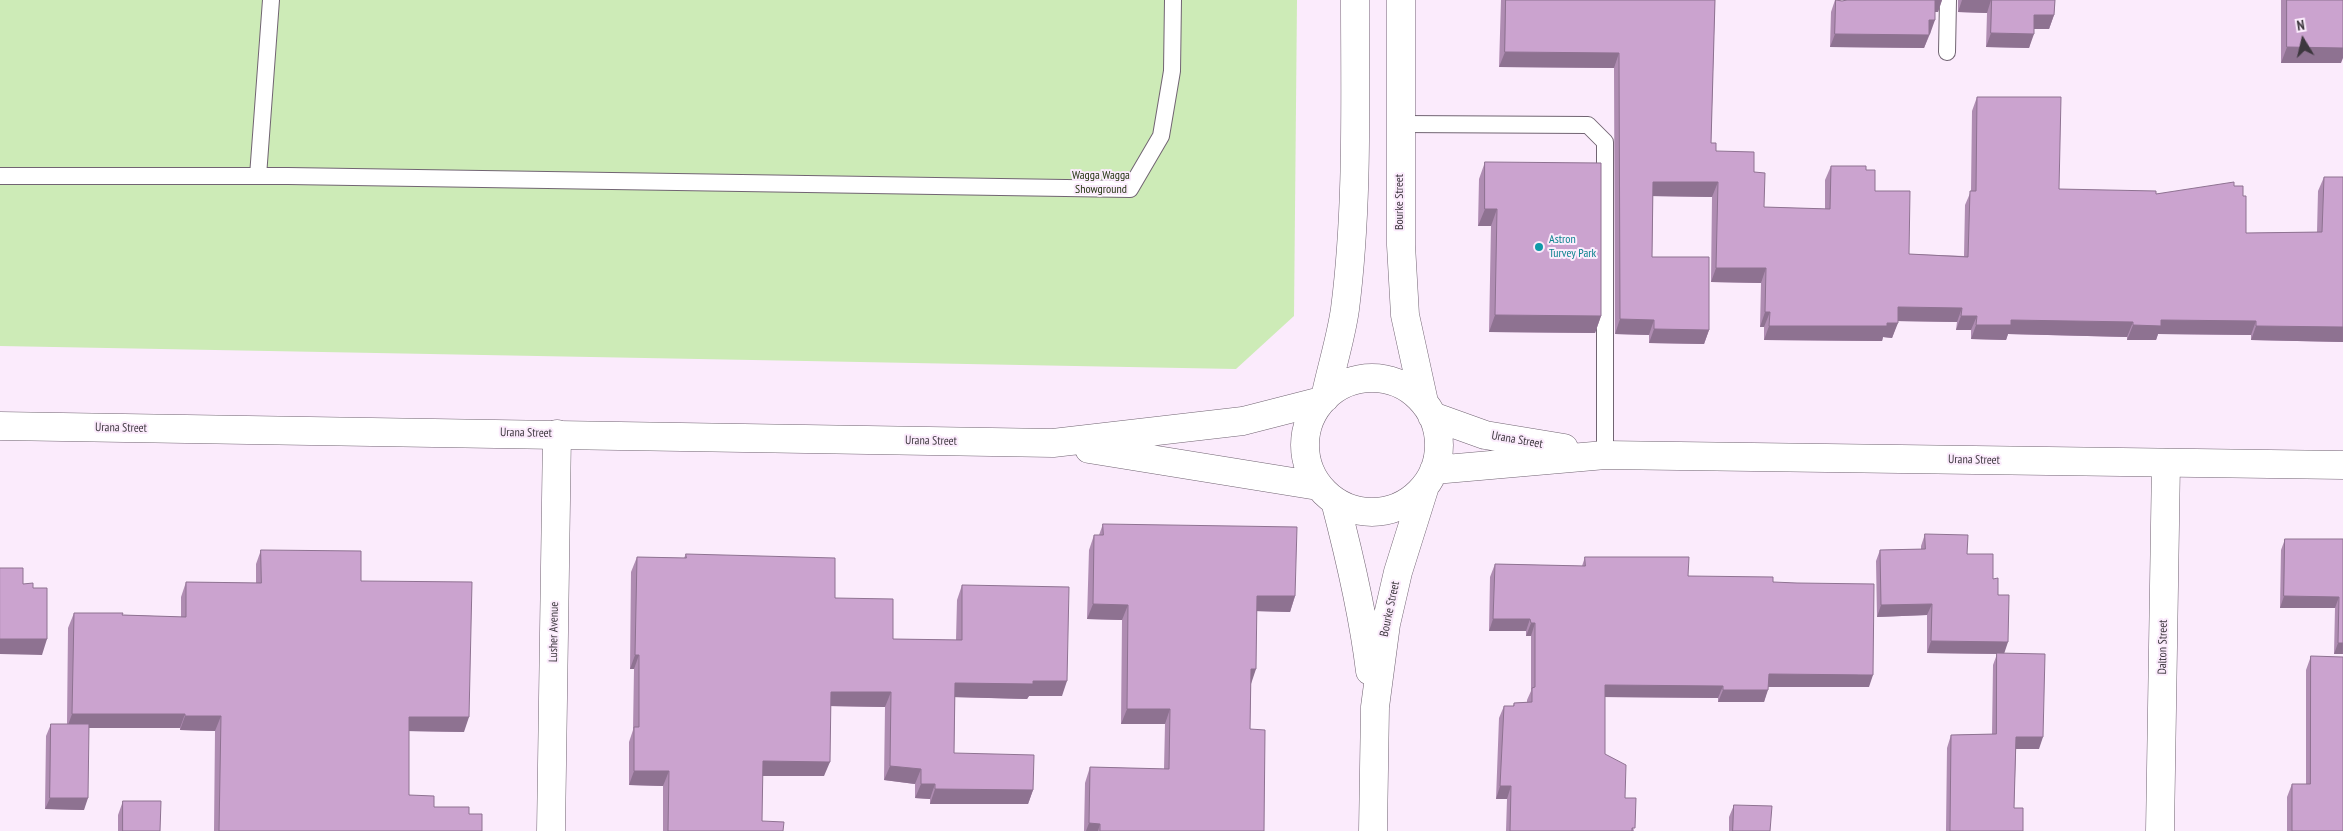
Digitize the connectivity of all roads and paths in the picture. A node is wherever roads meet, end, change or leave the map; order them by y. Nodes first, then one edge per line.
1 (271, 0) edge
2 (1173, 0) edge
3 (1355, 0) edge
4 (1401, 0) edge
5 (1948, 0) edge
6 (1948, 52) dead end
7 (1400, 124) junction
8 (0, 176) edge
9 (258, 176) junction
10 (1323, 399) junction
11 (1428, 409) junction
12 (0, 426) edge
13 (557, 434) junction
14 (1052, 444) junction
15 (1605, 455) junction
16 (2166, 463) junction
17 (2343, 465) edge
18 (1430, 478) junction
19 (1327, 493) junction
20 (1375, 707) junction
21 (551, 831) edge
22 (1373, 831) edge
23 (2160, 831) edge

1 - 9 lane
2 - 9 lane
3 - 10 street
4 - 7 street, Bourke Street
5 - 6 lane
7 - 11 street, Bourke Street
7 - 15 lane
8 - 9 lane
10 - 11 street
10 - 14 street, Urana Street
10 - 19 street
11 - 15 street, Urana Street
11 - 18 street
12 - 13 street, Urana Street
13 - 14 street, Urana Street
13 - 21 street, Lusher Avenue
14 - 19 street, Urana Street
15 - 16 street, Urana Street
15 - 18 street, Urana Street
16 - 17 street, Urana Street
16 - 23 street, Dalton Street
18 - 19 street
18 - 20 street, Bourke Street
19 - 20 street, Bourke Street
20 - 22 street, Bourke Street

